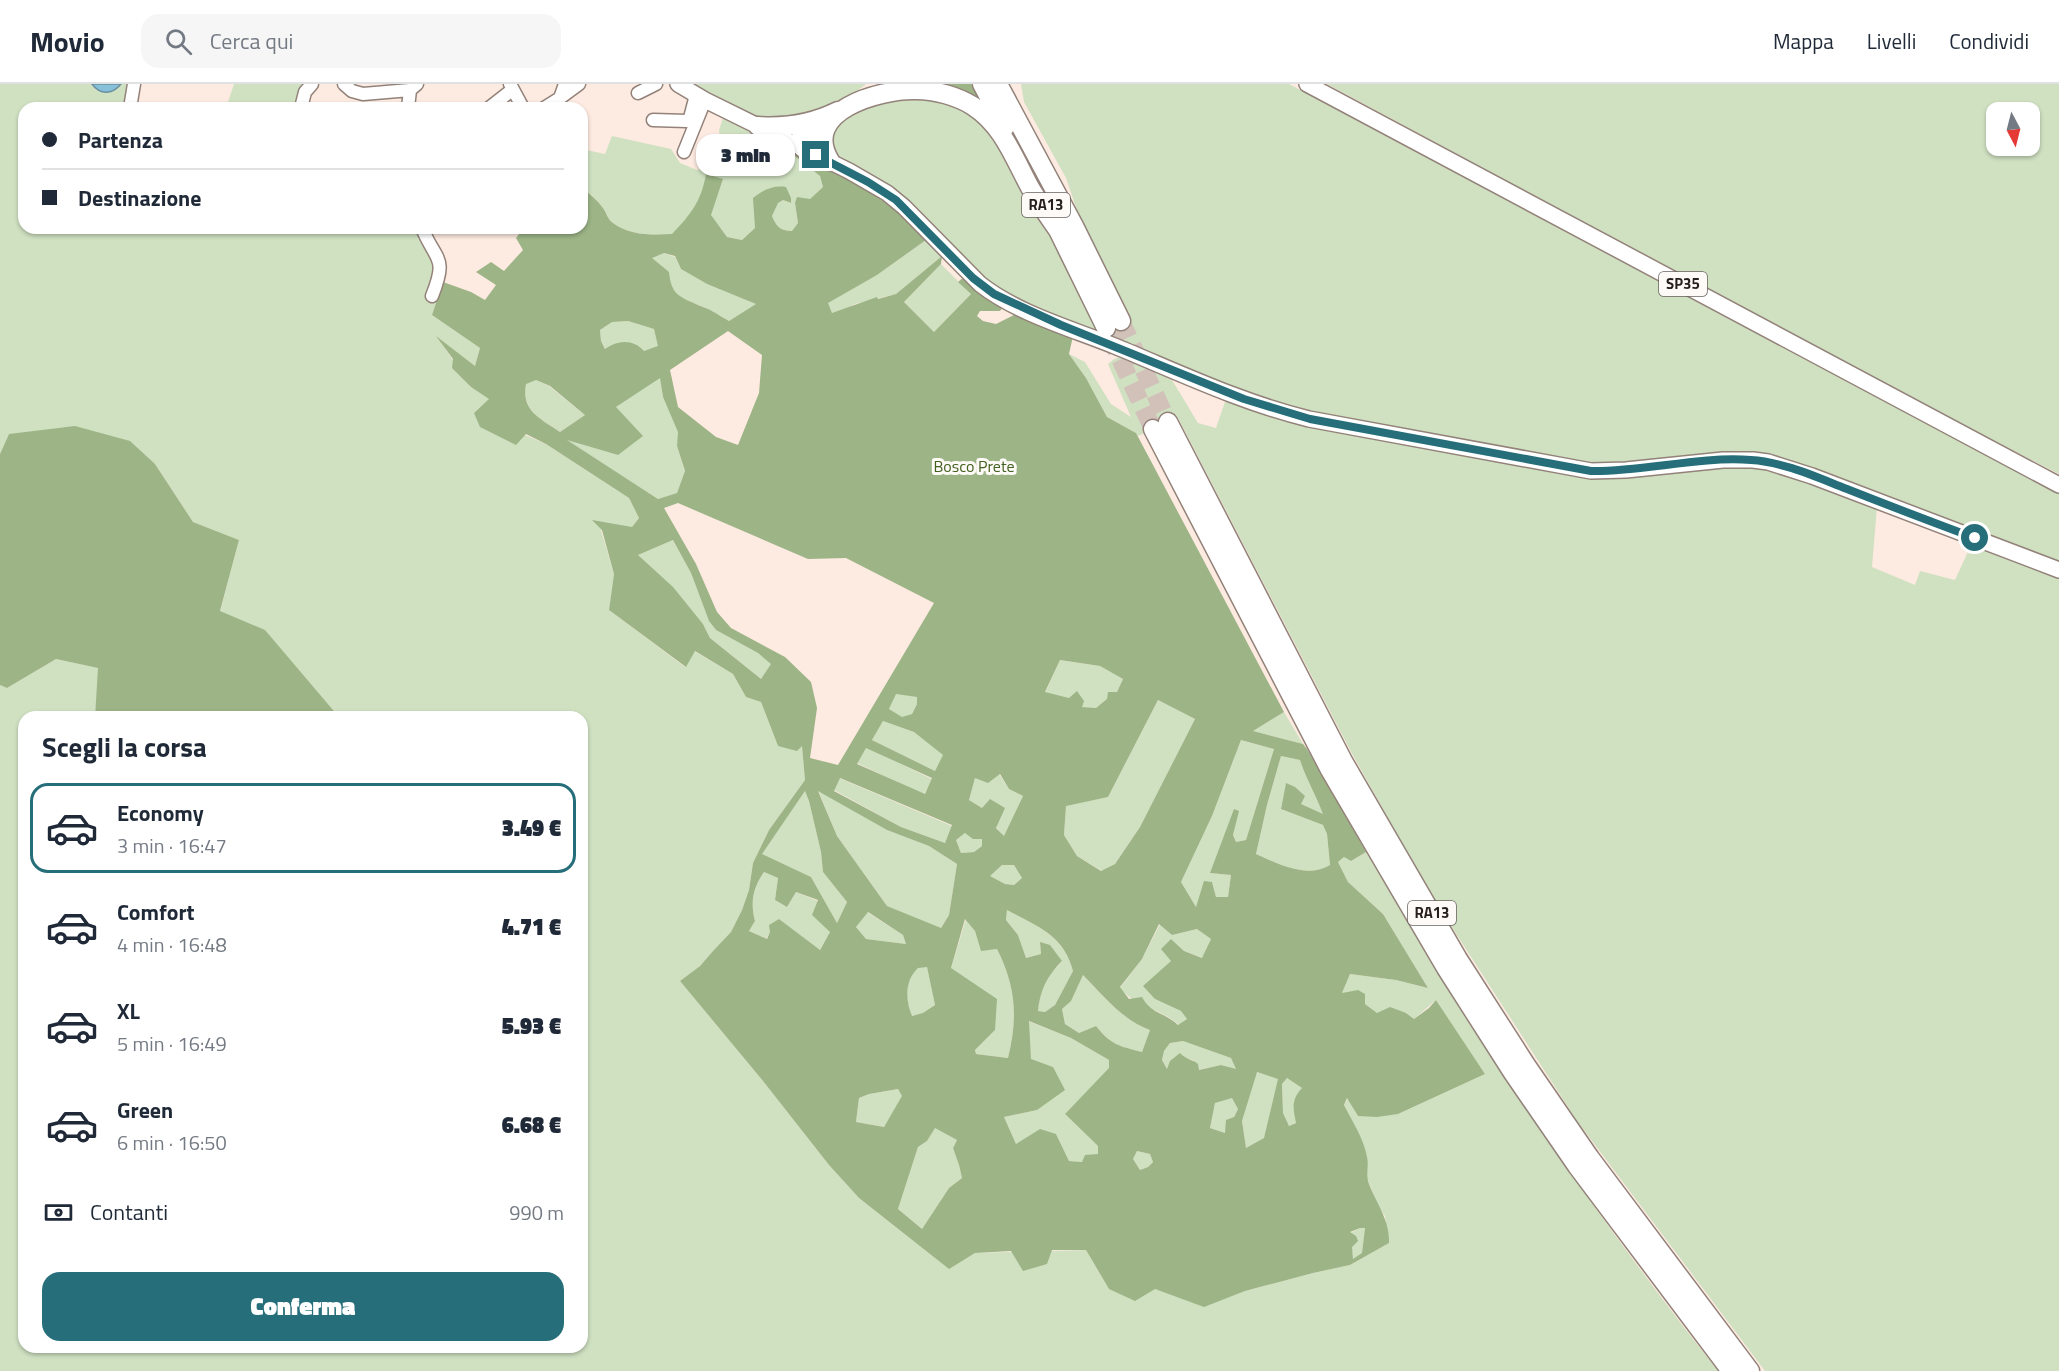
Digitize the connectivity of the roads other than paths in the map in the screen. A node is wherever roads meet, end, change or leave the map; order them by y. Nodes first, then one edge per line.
1 (134, 84) edge
2 (312, 84) edge
3 (344, 84) edge
4 (565, 84) edge
5 (579, 84) edge
6 (656, 84) edge
7 (678, 84) edge
8 (872, 84) edge
9 (982, 84) edge
10 (998, 84) edge
11 (1011, 84) edge
12 (1307, 84) edge
13 (413, 87) edge
14 (511, 87) edge
15 (638, 93) dead end
16 (560, 98) junction
17 (701, 98) junction
18 (131, 102) edge
19 (302, 102) edge
20 (409, 102) edge
21 (495, 102) edge
22 (520, 102) edge
23 (554, 102) edge
24 (845, 107) junction
25 (653, 120) dead end
26 (758, 126) junction
27 (817, 129) junction
28 (802, 148) junction
29 (684, 152) dead end
30 (830, 161) junction
31 (1067, 230) junction
32 (425, 234) edge
33 (432, 296) dead end
34 (1113, 324) tunnel mouth
35 (2059, 485) edge
36 (2059, 570) edge
37 (1731, 1371) edge
38 (1750, 1371) edge

1 - 18 street
2 - 19 street
3 - 13 street
4 - 16 street
5 - 16 street
6 - 15 street
7 - 17 main road
8 - 24 highway
9 - 31 highway, RA13
10 - 31 highway, RA13
11 - 31 highway
12 - 35 main road, SP35
13 - 20 street
14 - 21 street
14 - 22 street
16 - 23 street
17 - 25 street
17 - 26 main road
17 - 29 street
24 - 27 highway
24 - 31 highway
26 - 27 highway
26 - 28 main road
27 - 28 highway
27 - 30 highway
28 - 30 main road
30 - 36 main road
31 - 34 highway, RA13
32 - 33 street
37 - 38 highway, RA13

